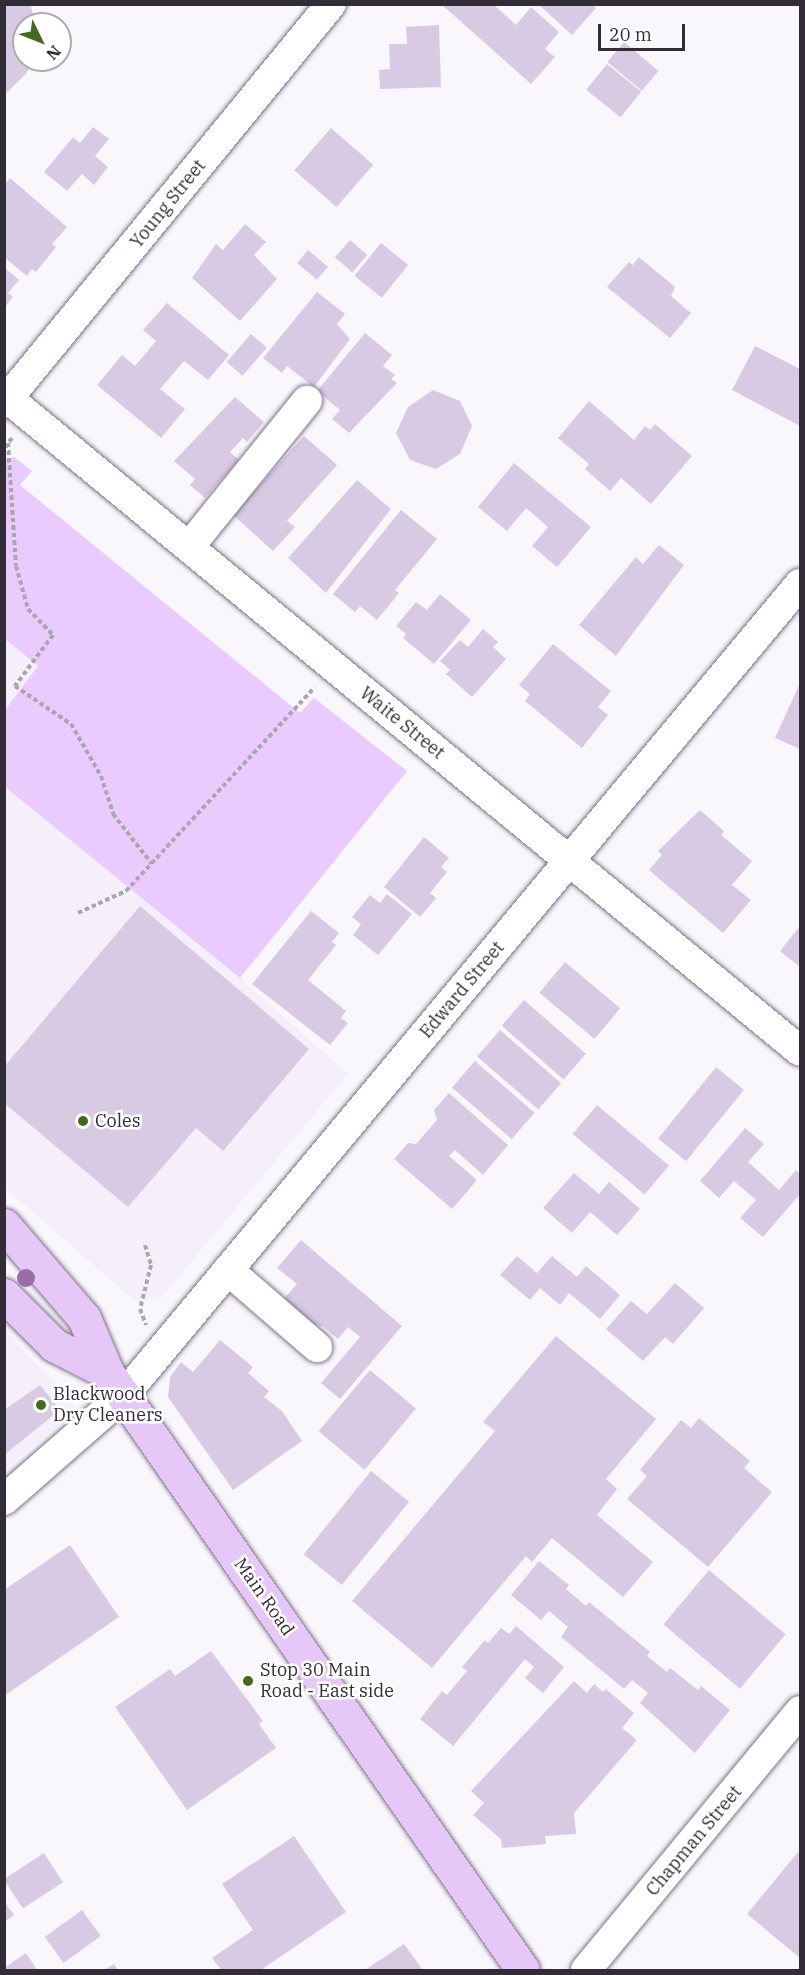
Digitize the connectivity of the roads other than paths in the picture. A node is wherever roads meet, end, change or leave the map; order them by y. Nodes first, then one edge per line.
1 (331, 4) edge
2 (307, 401) dead end
3 (12, 403) edge
4 (189, 547) junction
5 (801, 584) edge
6 (570, 861) junction
7 (801, 1051) edge
8 (4, 1225) edge
9 (228, 1270) junction
10 (4, 1295) edge
11 (317, 1347) dead end
12 (116, 1383) junction
13 (4, 1500) edge
14 (801, 1712) edge
15 (523, 1971) edge
16 (586, 1971) edge

1 - 3 street, Young Street
2 - 4 street
3 - 4 street, Waite Street
4 - 6 street, Waite Street
5 - 6 street, Edward Street
6 - 7 street, Waite Street
6 - 9 street, Edward Street
8 - 12 main road, Main Road
9 - 11 street
9 - 12 street, Edward Street
10 - 12 main road, Main Road
12 - 13 street, Edward Street
12 - 15 main road, Main Road
14 - 16 street, Chapman Street

